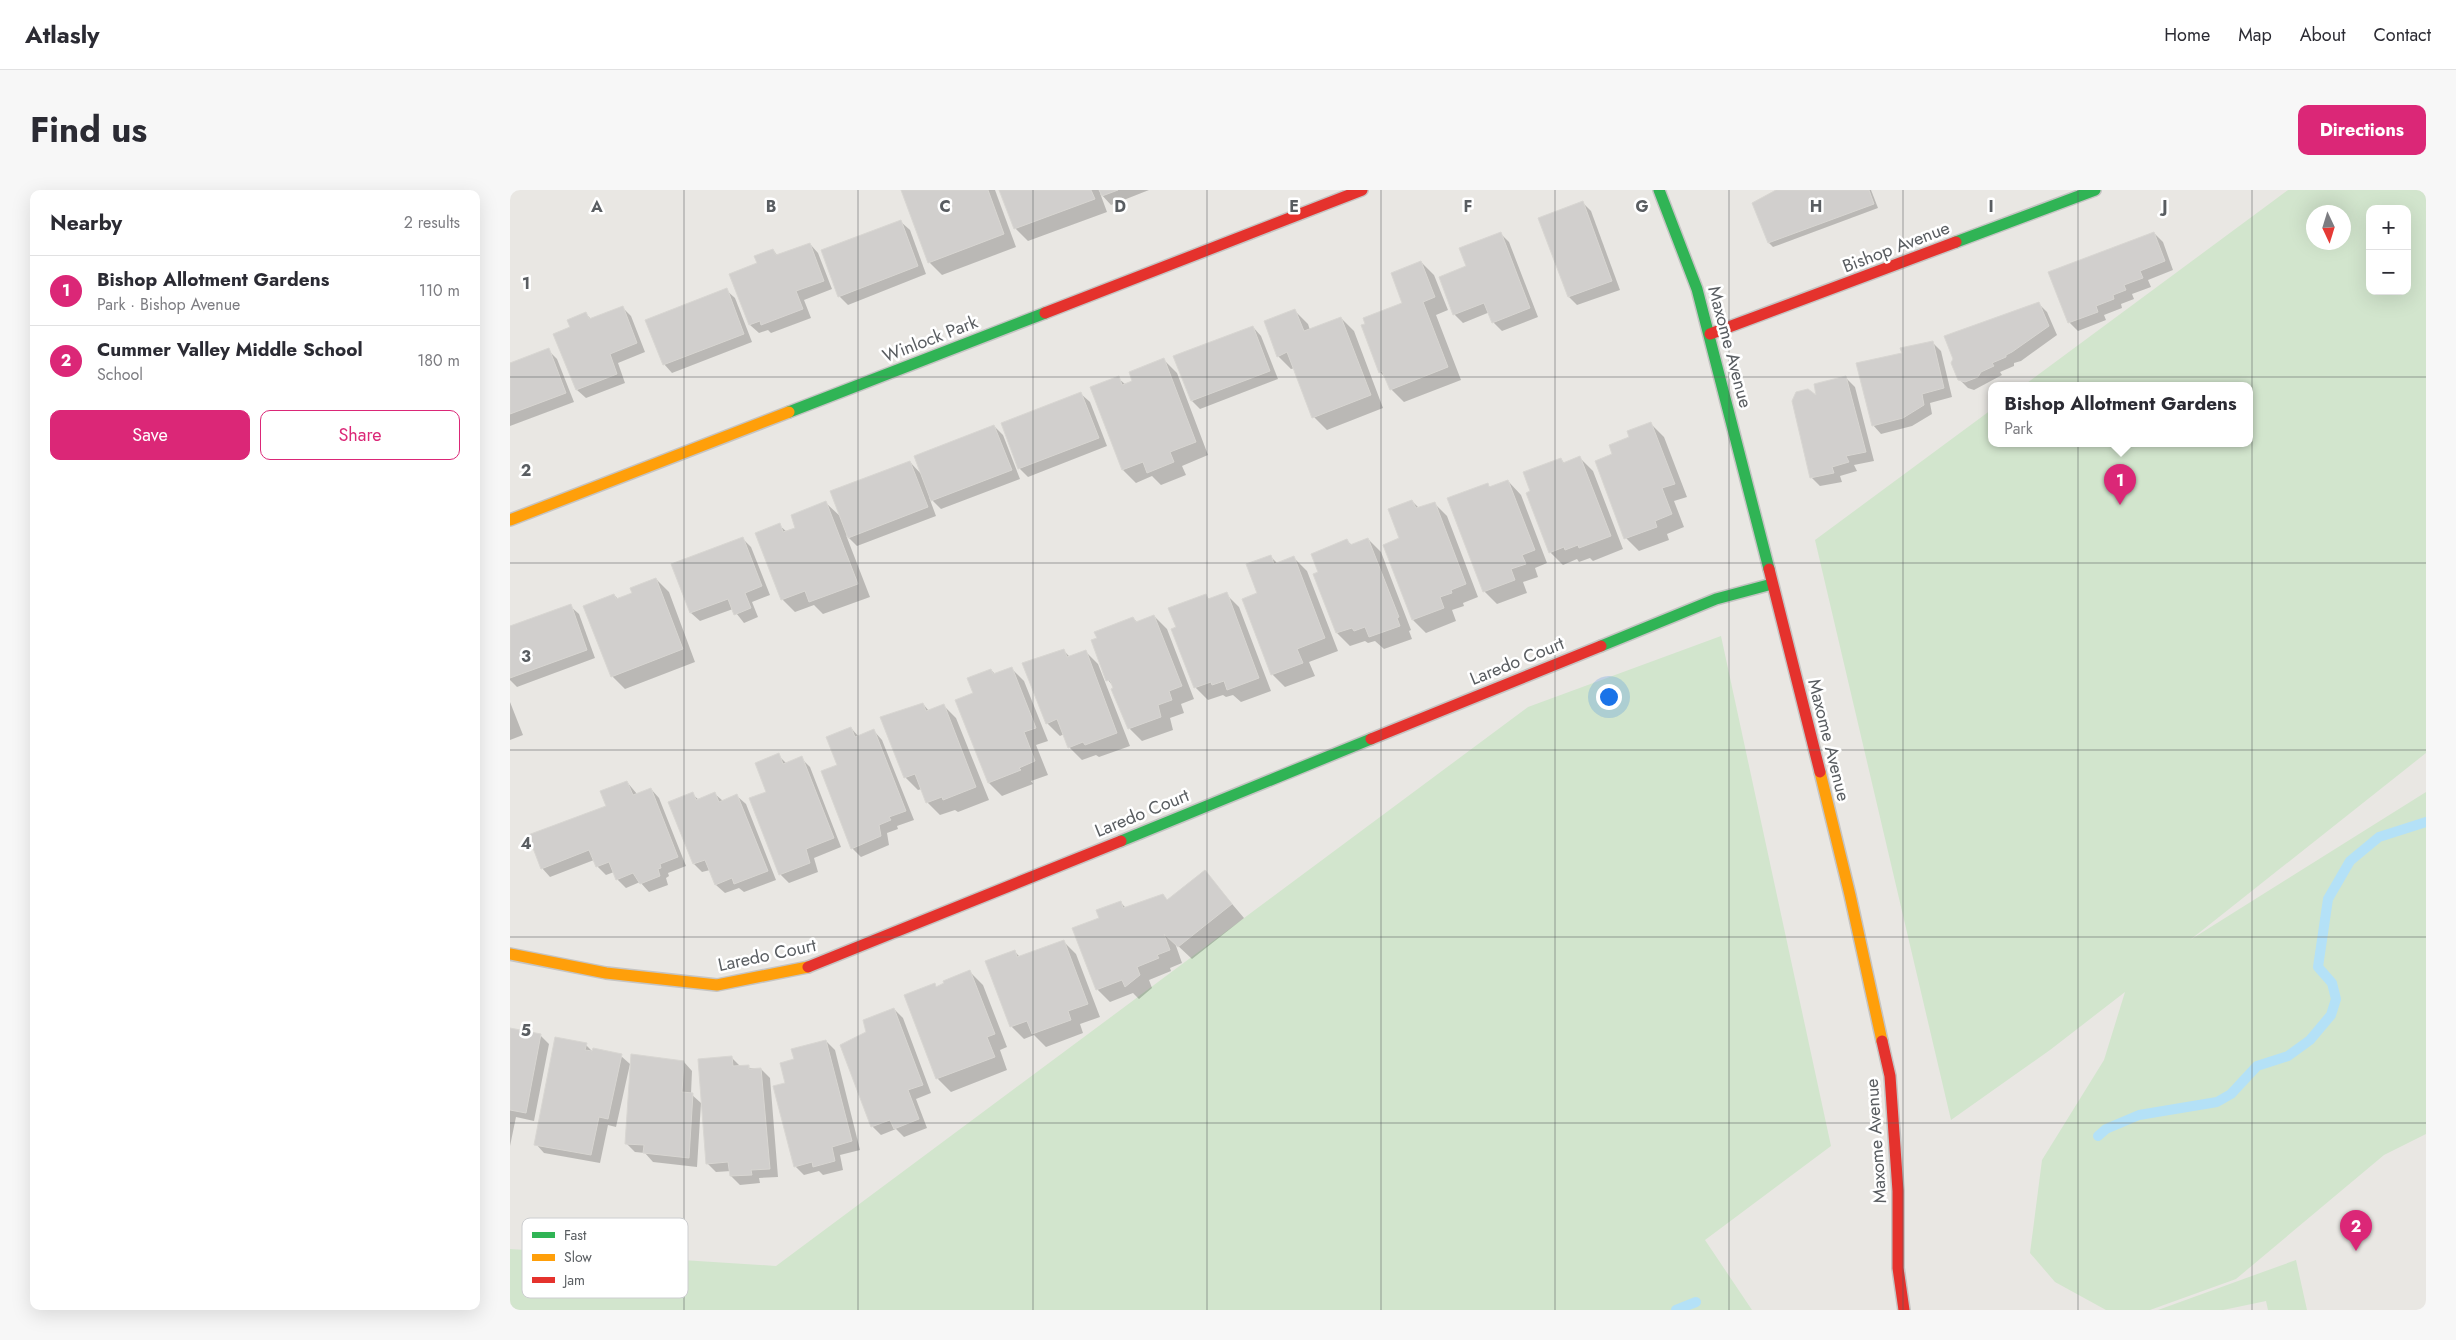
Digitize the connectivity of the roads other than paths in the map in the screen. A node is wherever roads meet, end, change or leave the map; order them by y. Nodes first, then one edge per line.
1 (1362, 190) edge
2 (1658, 190) edge
3 (2095, 190) edge
4 (1710, 334) junction
5 (510, 520) edge
6 (1772, 584) junction
7 (510, 954) edge
8 (1904, 1310) edge

1 - 5 street, Winlock Park
2 - 4 street, Maxome Avenue
3 - 4 street, Bishop Avenue
4 - 6 street, Maxome Avenue
6 - 7 street, Laredo Court
6 - 8 street, Maxome Avenue

